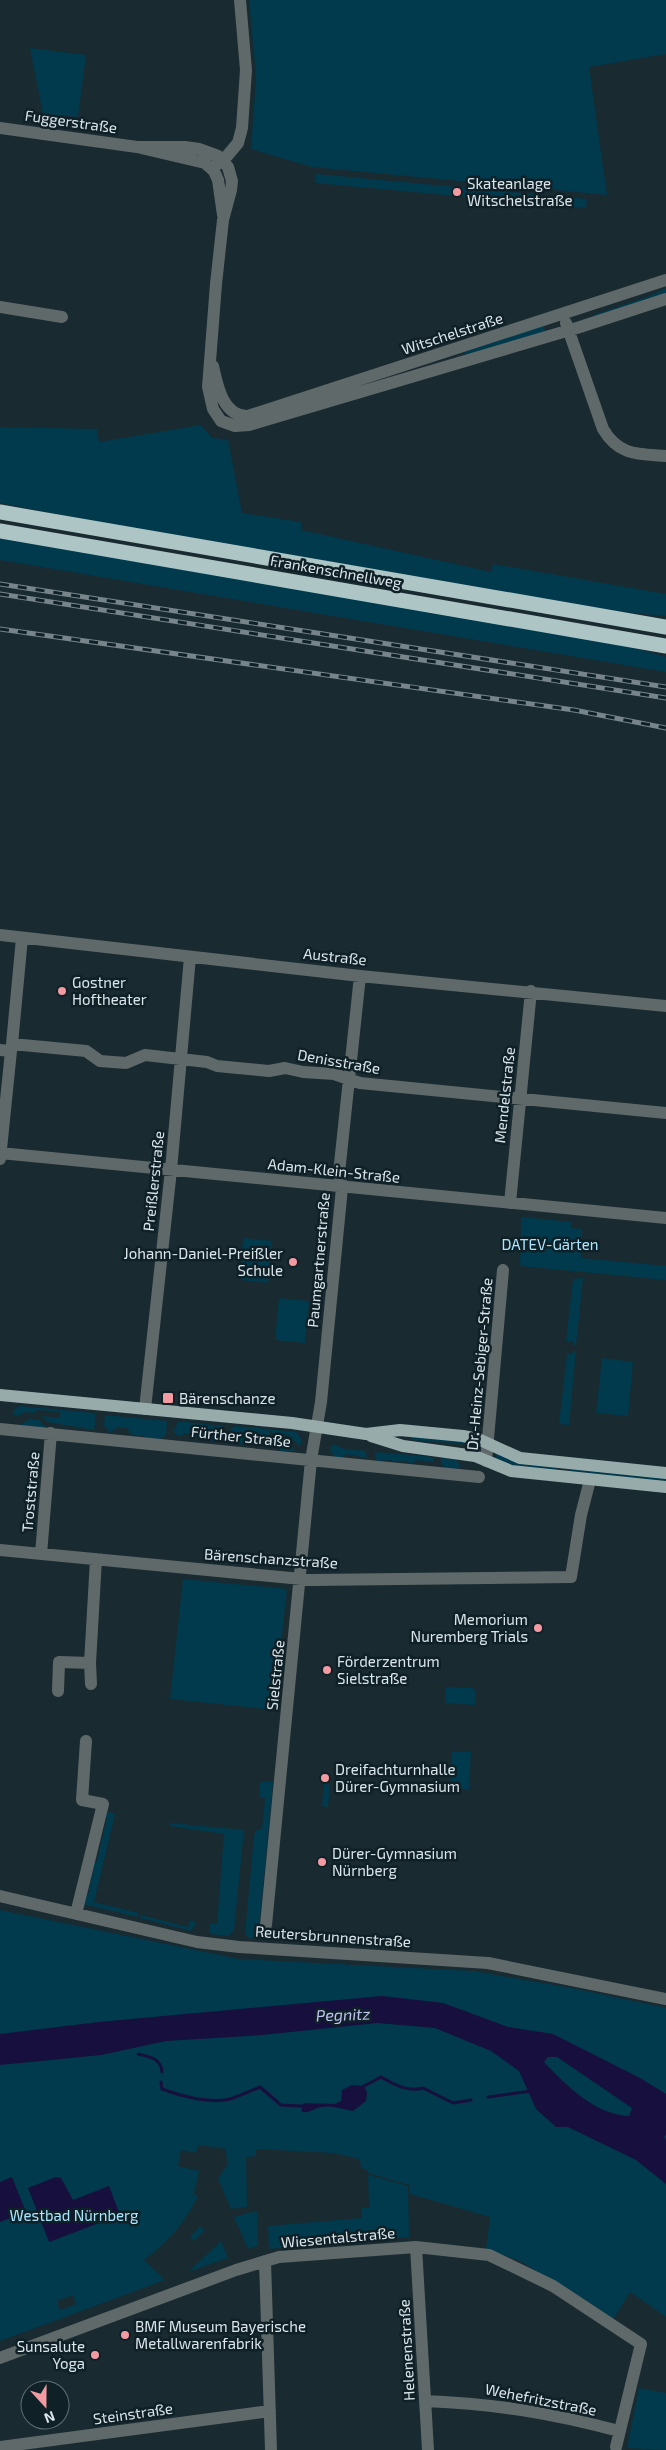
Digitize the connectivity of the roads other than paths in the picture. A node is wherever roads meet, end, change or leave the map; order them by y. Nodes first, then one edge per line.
1 (240, 0) edge
2 (0, 128) edge
3 (137, 147) junction
4 (223, 160) junction
5 (211, 168) junction
6 (223, 220) junction
7 (666, 280) edge
8 (666, 299) edge
9 (0, 307) edge
10 (563, 313) junction
11 (62, 317) dead end
12 (569, 330) junction
13 (248, 420) junction
14 (666, 456) edge
15 (0, 512) edge
16 (0, 531) edge
17 (666, 627) edge
18 (666, 646) edge
19 (0, 935) edge
20 (22, 938) junction
21 (190, 956) junction
22 (360, 976) junction
23 (531, 991) junction
24 (666, 1006) edge
25 (7, 1048) edge
26 (180, 1059) junction
27 (349, 1079) junction
28 (520, 1098) junction
29 (666, 1113) edge
30 (0, 1154) edge
31 (0, 1159) edge
32 (171, 1170) junction
33 (342, 1188) junction
34 (510, 1203) junction
35 (666, 1218) edge
36 (503, 1270) dead end
37 (0, 1395) edge
38 (145, 1409) junction
39 (316, 1427) junction
40 (0, 1429) edge
41 (51, 1433) junction
42 (366, 1434) junction
43 (488, 1444) junction
44 (311, 1460) junction
45 (486, 1461) junction
46 (666, 1473) edge
47 (479, 1477) dead end
48 (590, 1480) junction
49 (666, 1487) edge
50 (0, 1550) edge
51 (41, 1554) junction
52 (96, 1559) junction
53 (300, 1579) junction
54 (90, 1663) junction
55 (91, 1684) dead end
56 (58, 1691) dead end
57 (86, 1741) dead end
58 (0, 1896) edge
59 (76, 1914) junction
60 (266, 1925) dead end
61 (666, 1999) edge
62 (416, 2247) junction
63 (265, 2261) junction
64 (0, 2358) edge
65 (426, 2401) junction
66 (270, 2411) junction
67 (619, 2431) junction
68 (0, 2447) edge
69 (616, 2447) dead end
70 (271, 2450) edge
71 (428, 2450) edge

1 - 4 street
2 - 3 street, Fuggerstraße
3 - 4 street, Fuggerstraße
3 - 5 street, Fuggerstraße
4 - 5 street
4 - 6 street
5 - 6 street
6 - 13 street
7 - 10 street, Witschelstraße
8 - 12 street, Witschelstraße
9 - 11 street
10 - 12 street
10 - 13 street, Witschelstraße
12 - 13 street, Witschelstraße
12 - 14 street
15 - 17 highway, Frankenschnellweg
16 - 18 highway, Frankenschnellweg
19 - 20 street, Austraße
20 - 21 street, Austraße
20 - 25 street
21 - 22 street, Austraße
21 - 26 street, Preißlerstraße
22 - 23 street, Austraße
22 - 27 street, Paumgartnerstraße
23 - 24 street, Austraße
23 - 28 street, Mendelstraße
25 - 26 street, Denisstraße
25 - 30 street
26 - 27 street, Denisstraße
26 - 32 street, Preißlerstraße
27 - 28 street, Denisstraße
27 - 33 street, Paumgartnerstraße
28 - 29 street, Denisstraße
28 - 34 street, Mendelstraße
30 - 31 street
30 - 32 street, Adam-Klein-Straße
32 - 33 street, Adam-Klein-Straße
32 - 38 street, Preißlerstraße
33 - 34 street, Adam-Klein-Straße
33 - 39 street, Paumgartnerstraße
34 - 35 street, Adam-Klein-Straße
36 - 43 street, Dr.-Heinz-Sebiger-Straße
37 - 38 main road, Fürther Straße
38 - 39 main road, Fürther Straße
39 - 42 main road, Fürther Straße
39 - 44 street, Sielstraße
40 - 41 street, Fürther Straße
41 - 44 street, Fürther Straße
41 - 51 street, Troststraße
42 - 43 main road, Fürther Straße
42 - 45 main road, Fürther Straße
43 - 45 street, Dr.-Heinz-Sebiger-Straße
43 - 46 main road, Fürther Straße
44 - 47 street, Fürther Straße
44 - 53 street, Sielstraße
45 - 48 main road, Fürther Straße
48 - 49 main road, Fürther Straße
48 - 53 street, Bärenschanzstraße
50 - 51 street, Bärenschanzstraße
51 - 52 street, Bärenschanzstraße
52 - 53 street, Bärenschanzstraße
52 - 54 street
53 - 60 street, Sielstraße
54 - 55 street
54 - 56 street
57 - 59 street
58 - 59 street, Reutersbrunnenstraße
59 - 61 street, Reutersbrunnenstraße
62 - 63 street, Wiesentalstraße
62 - 65 street, Helenenstraße
62 - 67 street, Wiesentalstraße
63 - 64 street, Wiesentalstraße
63 - 66 street
65 - 67 street, Wehefritzstraße
65 - 71 street, Helenenstraße
66 - 68 street, Steinstraße
66 - 70 street
67 - 69 street

